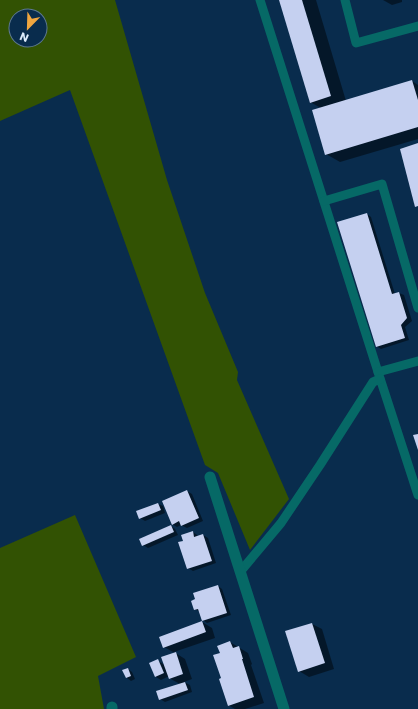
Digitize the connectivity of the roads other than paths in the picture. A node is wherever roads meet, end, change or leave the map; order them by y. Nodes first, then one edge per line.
1 (260, 0) edge
2 (345, 0) edge
3 (418, 26) edge
4 (324, 202) junction
5 (418, 308) edge
6 (418, 361) edge
7 (379, 375) junction
8 (210, 477) dead end
9 (418, 495) edge
10 (240, 572) junction
11 (284, 709) edge

1 - 4 lane
2 - 3 lane
4 - 5 lane
4 - 7 lane
6 - 7 lane
7 - 9 lane
7 - 10 lane
8 - 10 street
10 - 11 street

